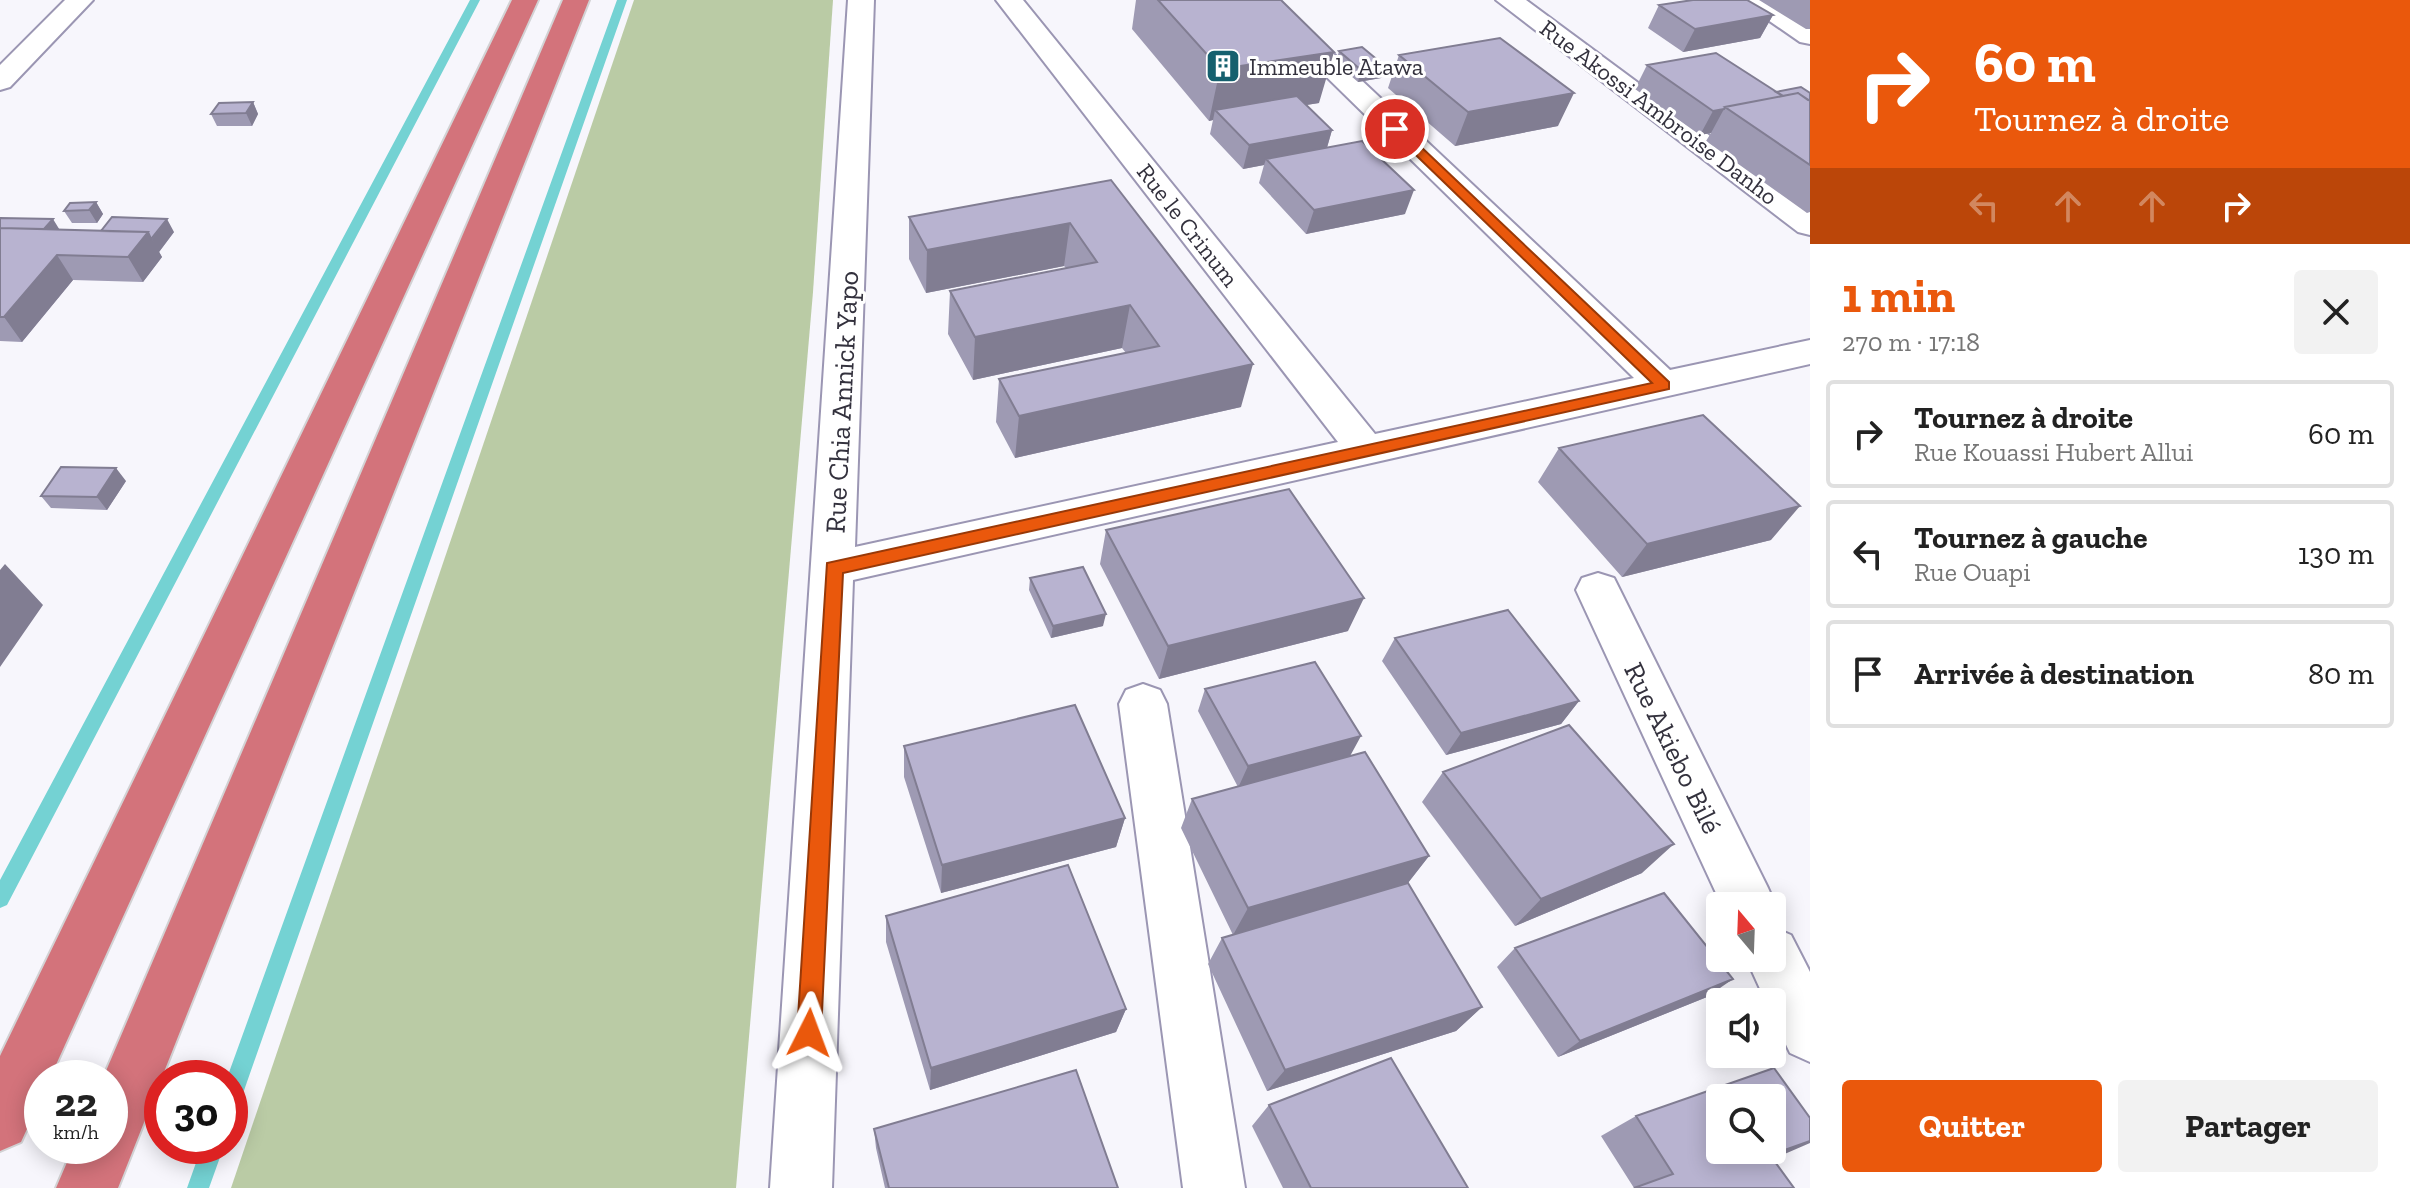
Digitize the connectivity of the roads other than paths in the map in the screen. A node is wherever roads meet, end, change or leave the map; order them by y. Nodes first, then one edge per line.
1 (80, 0) edge
2 (525, 0) edge
3 (576, 0) edge
4 (861, 0) edge
5 (1009, 0) edge
6 (1261, 0) edge
7 (1509, 0) edge
8 (1752, 0) edge
9 (1810, 36) edge
10 (0, 81) edge
11 (1810, 225) edge
12 (1810, 352) edge
13 (1664, 386) junction
14 (1366, 451) junction
15 (834, 568) junction
16 (1598, 590) dead end
17 (1143, 704) dead end
18 (1742, 892) edge
19 (1781, 972) edge
20 (1810, 1033) edge
21 (128, 1089) edge
22 (0, 1121) edge
23 (97, 1164) edge
24 (87, 1188) edge
25 (801, 1188) edge
26 (1214, 1188) edge

1 - 10 street
2 - 22 highway
3 - 21 highway
4 - 15 street, Rue Chia Annick Yapo
5 - 14 street, Rue le Crinum
6 - 13 street
7 - 11 street, Rue Akossi Ambroise Danho
8 - 9 street
12 - 13 street
13 - 14 street
14 - 15 street
15 - 25 street, Rue Chia Annick Yapo
16 - 18 street, Rue Akiebo Bilé
17 - 26 street
19 - 20 street
23 - 24 highway

